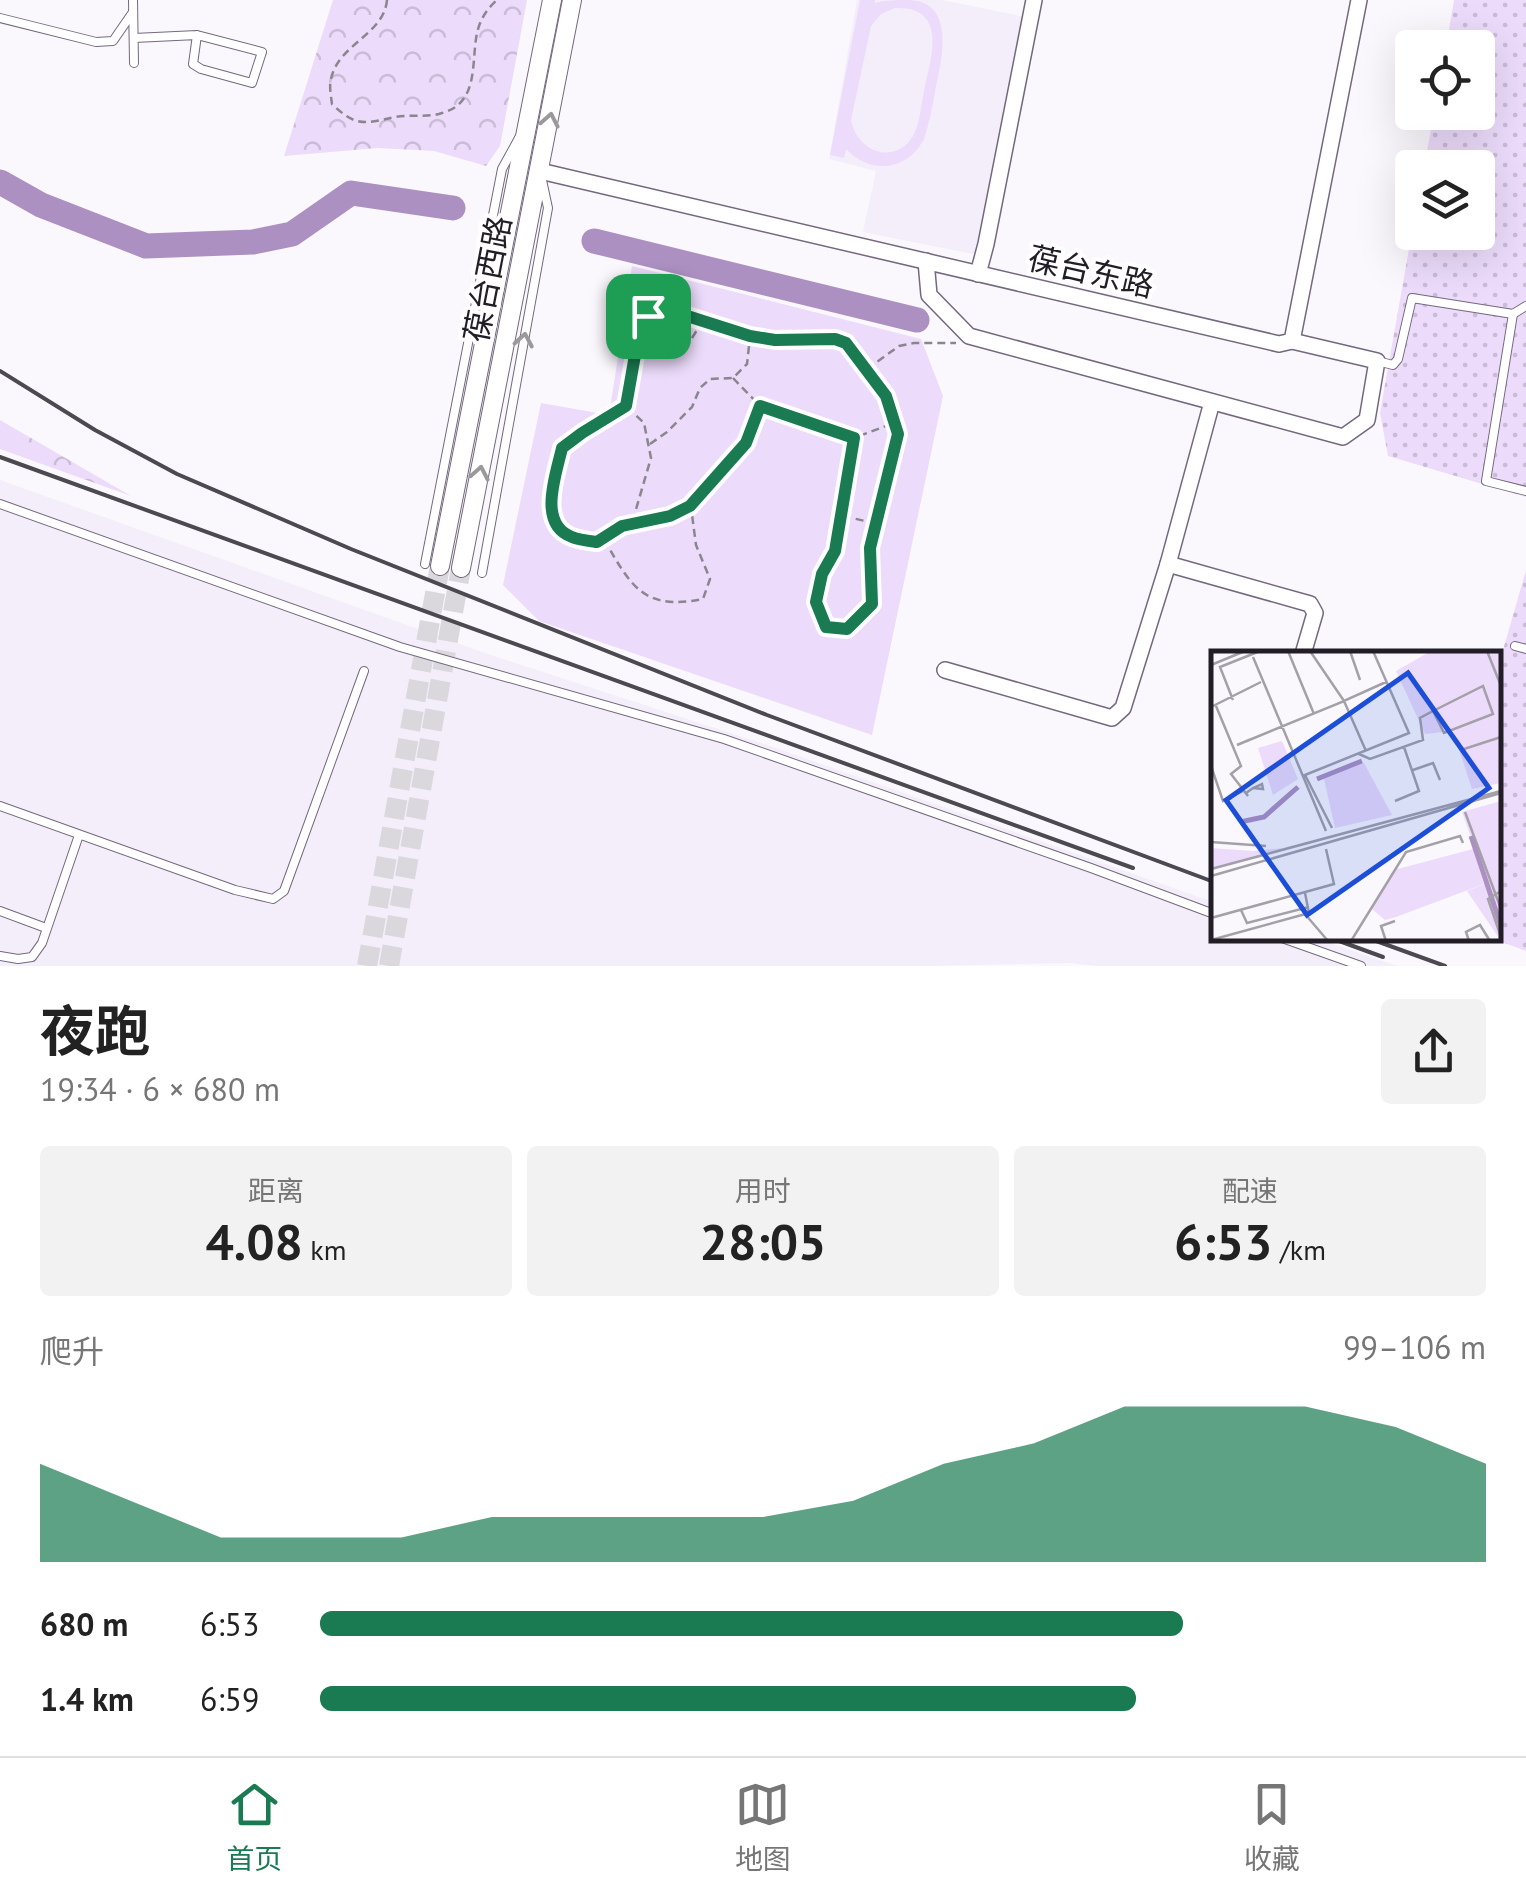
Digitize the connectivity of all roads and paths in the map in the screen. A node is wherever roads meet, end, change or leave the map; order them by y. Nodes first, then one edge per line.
1 (132, 0) edge
2 (387, 0) edge
3 (496, 0) edge
4 (552, 0) edge
5 (572, 0) edge
6 (1034, 0) edge
7 (1359, 0) edge
8 (133, 12) junction
9 (0, 18) edge
10 (196, 35) junction
11 (134, 38) junction
12 (134, 63) dead end
13 (540, 171) junction
14 (926, 262) junction
15 (978, 274) junction
16 (1526, 306) edge
17 (1513, 314) junction
18 (703, 321) junction
19 (750, 336) junction
20 (692, 338) dead end
21 (1292, 341) junction
22 (963, 344) dead end
23 (1377, 361) junction
24 (866, 370) junction
25 (733, 378) junction
26 (1212, 402) junction
27 (626, 406) junction
28 (760, 406) junction
29 (894, 422) junction
30 (854, 438) junction
31 (650, 444) junction
32 (1526, 491) edge
33 (0, 504) edge
34 (690, 506) junction
35 (841, 516) junction
36 (632, 523) junction
37 (876, 524) junction
38 (604, 538) junction
39 (1168, 564) junction
40 (432, 565) tunnel mouth
41 (461, 568) tunnel mouth
42 (482, 573) dead end
43 (1515, 646) dead end
44 (1526, 649) edge
45 (1304, 651) edge
46 (945, 670) dead end
47 (364, 671) dead end
48 (0, 806) edge
49 (79, 835) junction
50 (0, 911) edge
51 (1211, 913) edge
52 (46, 928) junction
53 (1290, 941) edge
54 (0, 956) edge
55 (1360, 966) edge

1 - 8 lane
2 - 3 path
4 - 40 street, 葆台西路
13 -> 5 street, 葆台西路
6 - 15 street
7 - 21 street
8 - 9 lane
8 - 11 lane
10 - 10 lane
10 - 11 lane
11 - 12 lane
13 - 14 street, 葆台东路
41 -> 13 street, 葆台西路
42 -> 13 lane
14 - 15 street, 葆台东路
14 - 26 street
15 - 21 street, 葆台东路
16 - 17 lane
17 - 23 lane
17 - 32 lane
18 - 19 path
18 - 20 path
18 - 27 path
19 - 24 path
19 - 25 path
21 - 23 street, 葆台东路
22 - 24 path
23 - 26 street
24 - 29 path
25 - 28 path
25 - 31 path
26 - 39 street
27 - 31 path
27 - 38 path
28 - 30 path
28 - 34 path
29 - 30 path
29 - 37 path
30 - 35 path
31 - 36 path
33 - 51 lane
34 - 36 path
34 - 38 path
35 - 37 path
35 - 37 path
36 - 38 path
39 - 45 street
39 - 46 street
43 - 44 lane
47 - 49 lane
48 - 49 lane
49 - 52 lane
50 - 52 lane
52 - 54 lane
53 - 55 lane

